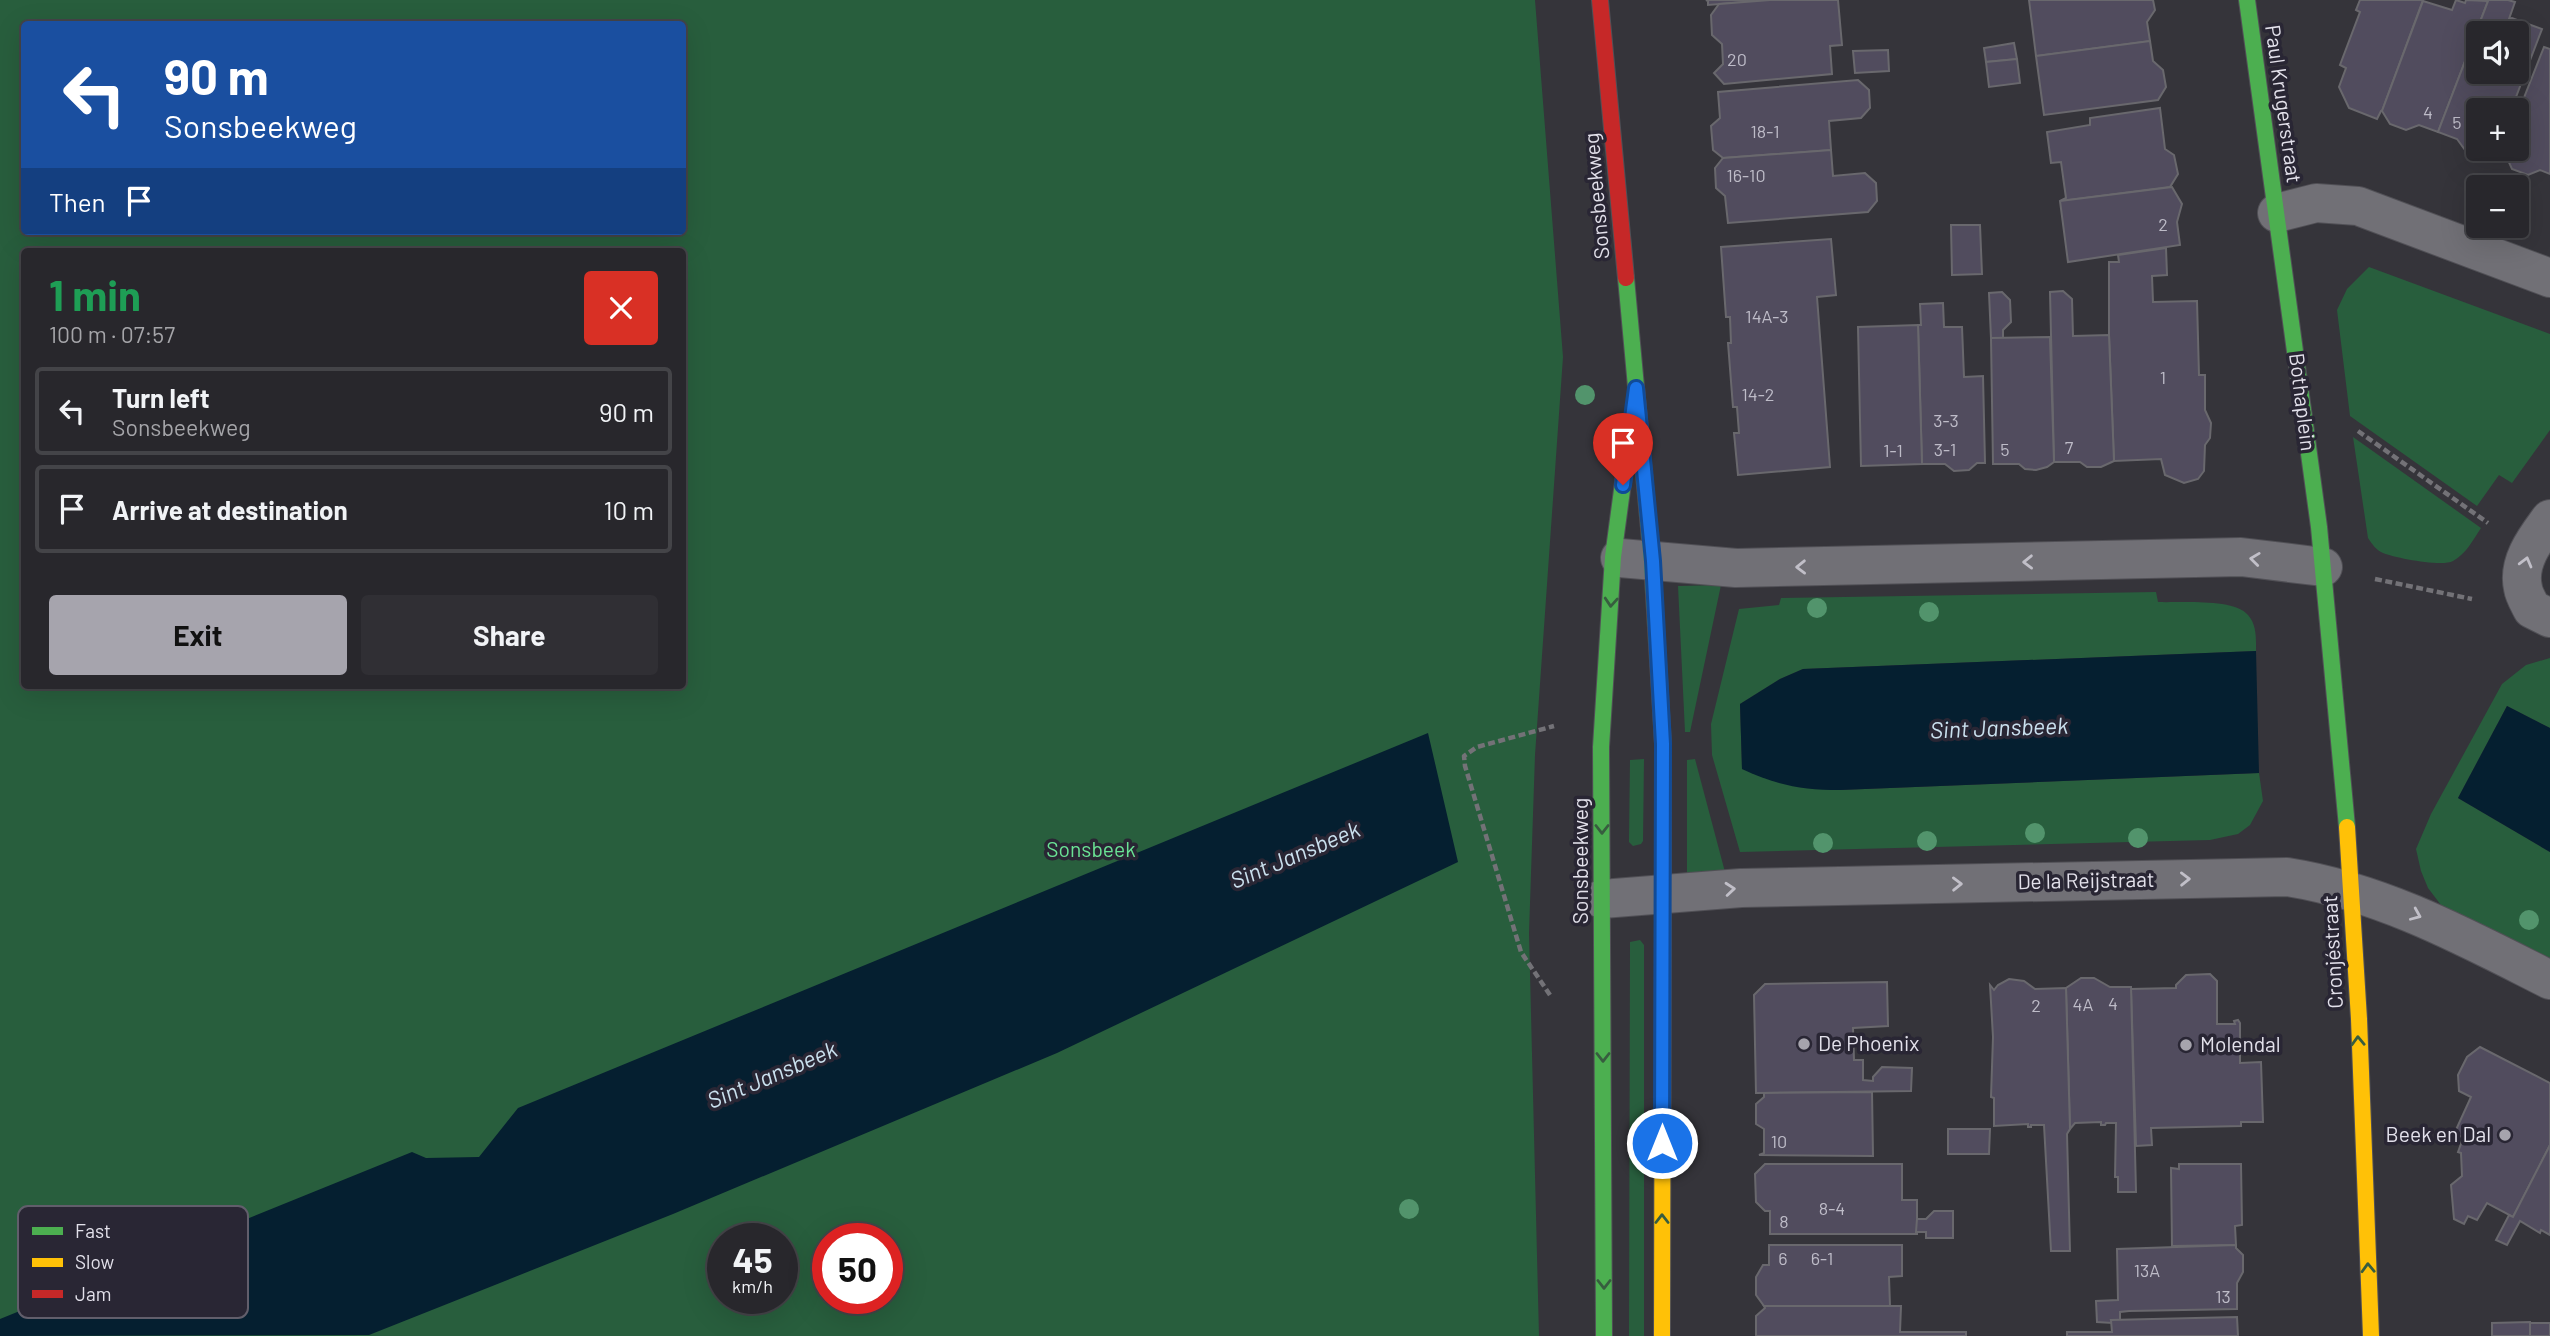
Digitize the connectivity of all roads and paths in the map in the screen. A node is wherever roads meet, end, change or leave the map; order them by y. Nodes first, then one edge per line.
1 (1600, 0) edge
2 (2247, 0) edge
3 (2277, 213) junction
4 (2550, 278) edge
5 (1636, 388) junction
6 (2300, 391) junction
7 (2550, 519) edge
8 (2529, 552) junction
9 (1613, 557) junction
10 (1653, 561) junction
11 (2323, 567) junction
12 (2541, 614) edge
13 (1561, 723) dead end
14 (2352, 891) junction
15 (1662, 895) junction
16 (1602, 899) junction
17 (2550, 980) edge
18 (1554, 1001) dead end
19 (1604, 1336) edge
20 (1662, 1336) edge
21 (2371, 1336) edge

1 - 5 main road, Sonsbeekweg
2 - 3 main road, Paul Krugerstraat
3 - 4 street
3 - 6 main road, Bothaplein
5 - 9 main road, Sonsbeekweg
5 - 10 main road, Sonsbeekweg
6 - 8 path
6 - 11 main road, Bothaplein
7 - 8 street
12 -> 8 street
9 - 10 street
9 -> 16 main road, Sonsbeekweg
11 -> 10 street
10 - 15 main road, Sonsbeekweg
11 - 12 path
11 - 14 main road, Cronjéstraat
13 - 18 path
15 -> 14 street, De la Reijstraat
14 -> 17 street, De la Reijstraat
21 -> 14 main road, Cronjéstraat
15 - 16 street, De la Reijstraat
20 -> 15 main road, Sonsbeekweg
16 -> 19 main road, Sonsbeekweg

